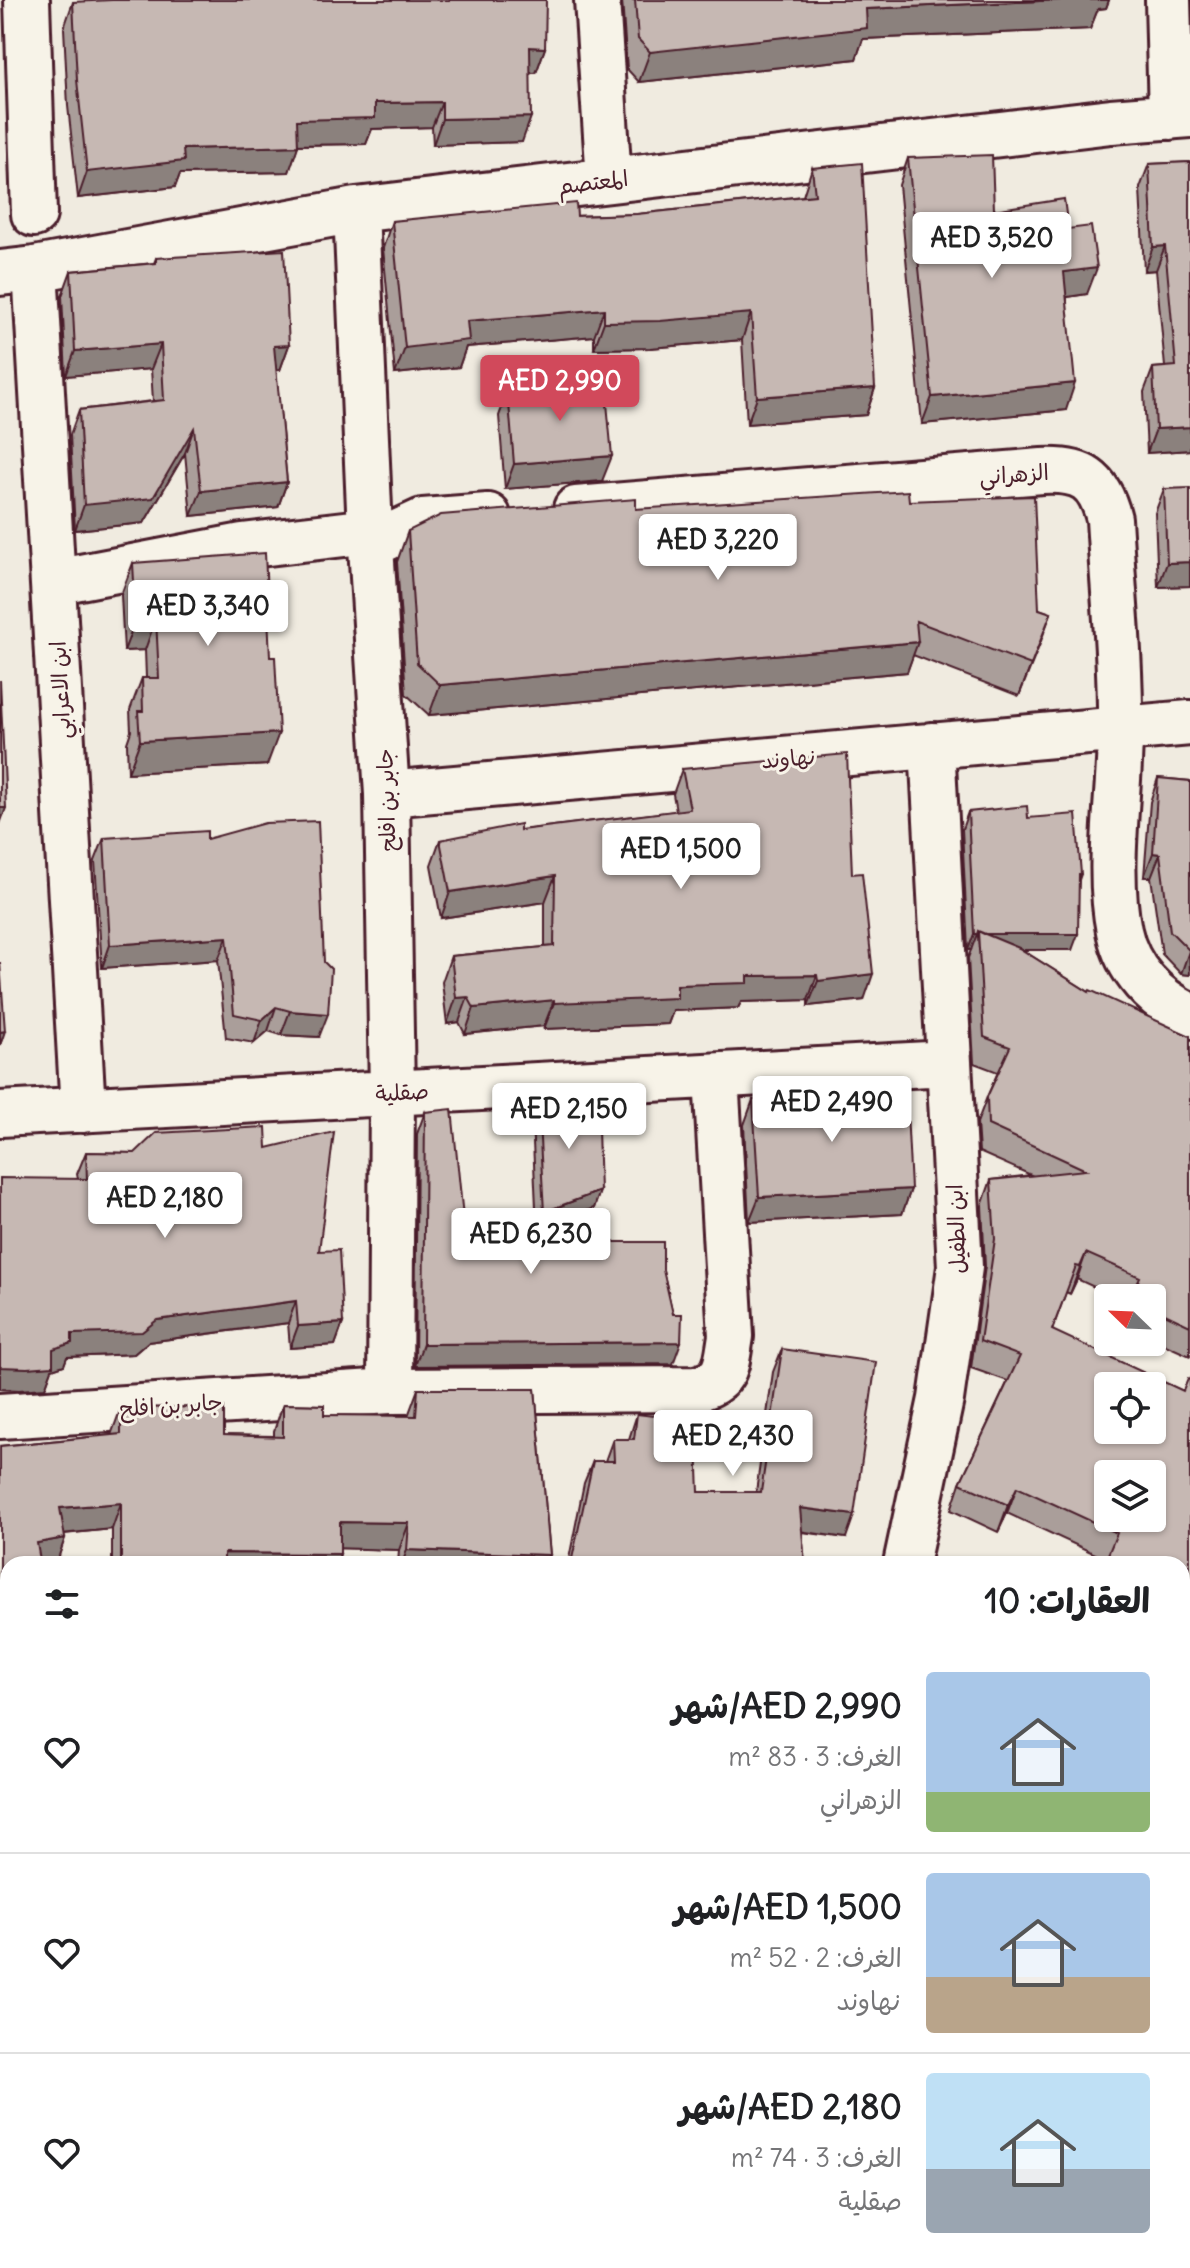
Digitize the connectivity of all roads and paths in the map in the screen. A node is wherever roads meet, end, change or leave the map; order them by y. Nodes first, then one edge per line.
1 (597, 0) edge
2 (1168, 0) edge
3 (18, 3) edge
4 (1180, 116) edge
5 (609, 180) junction
6 (356, 210) junction
7 (34, 214) dead end
8 (18, 271) edge
9 (371, 538) junction
10 (54, 582) junction
11 (1190, 723) edge
12 (1120, 729) junction
13 (932, 745) junction
14 (387, 794) junction
15 (1190, 1016) edge
16 (947, 1063) junction
17 (716, 1077) junction
18 (392, 1093) junction
19 (83, 1110) junction
20 (0, 1114) edge
21 (390, 1391) junction
22 (0, 1416) edge
23 (908, 1556) edge

1 - 5 street
2 - 4 street
3 - 7 street
4 - 5 street, المعتصم
5 - 6 street, المعتصم
6 - 8 street, المعتصم
6 - 9 street, جابر بن افلح
8 - 10 street, ابن الاعرابي
9 - 10 street, الزهراني
9 - 12 street, الزهراني
9 - 14 street, جابر بن افلح
10 - 19 street, ابن الاعرابي
11 - 12 street, نهاوند
12 - 13 street, نهاوند
12 - 15 street, الزهراني
13 - 14 street, نهاوند
13 - 16 street, ابن الطفيل
14 - 18 street, جابر بن افلح
16 - 17 street, صقلية
16 - 23 street, ابن الطفيل
17 - 18 street, صقلية
17 - 21 street, جابر بن افلح
18 - 19 street, صقلية
18 - 21 street, جابر بن افلح
19 - 20 street, صقلية
21 - 22 street, جابر بن افلح

